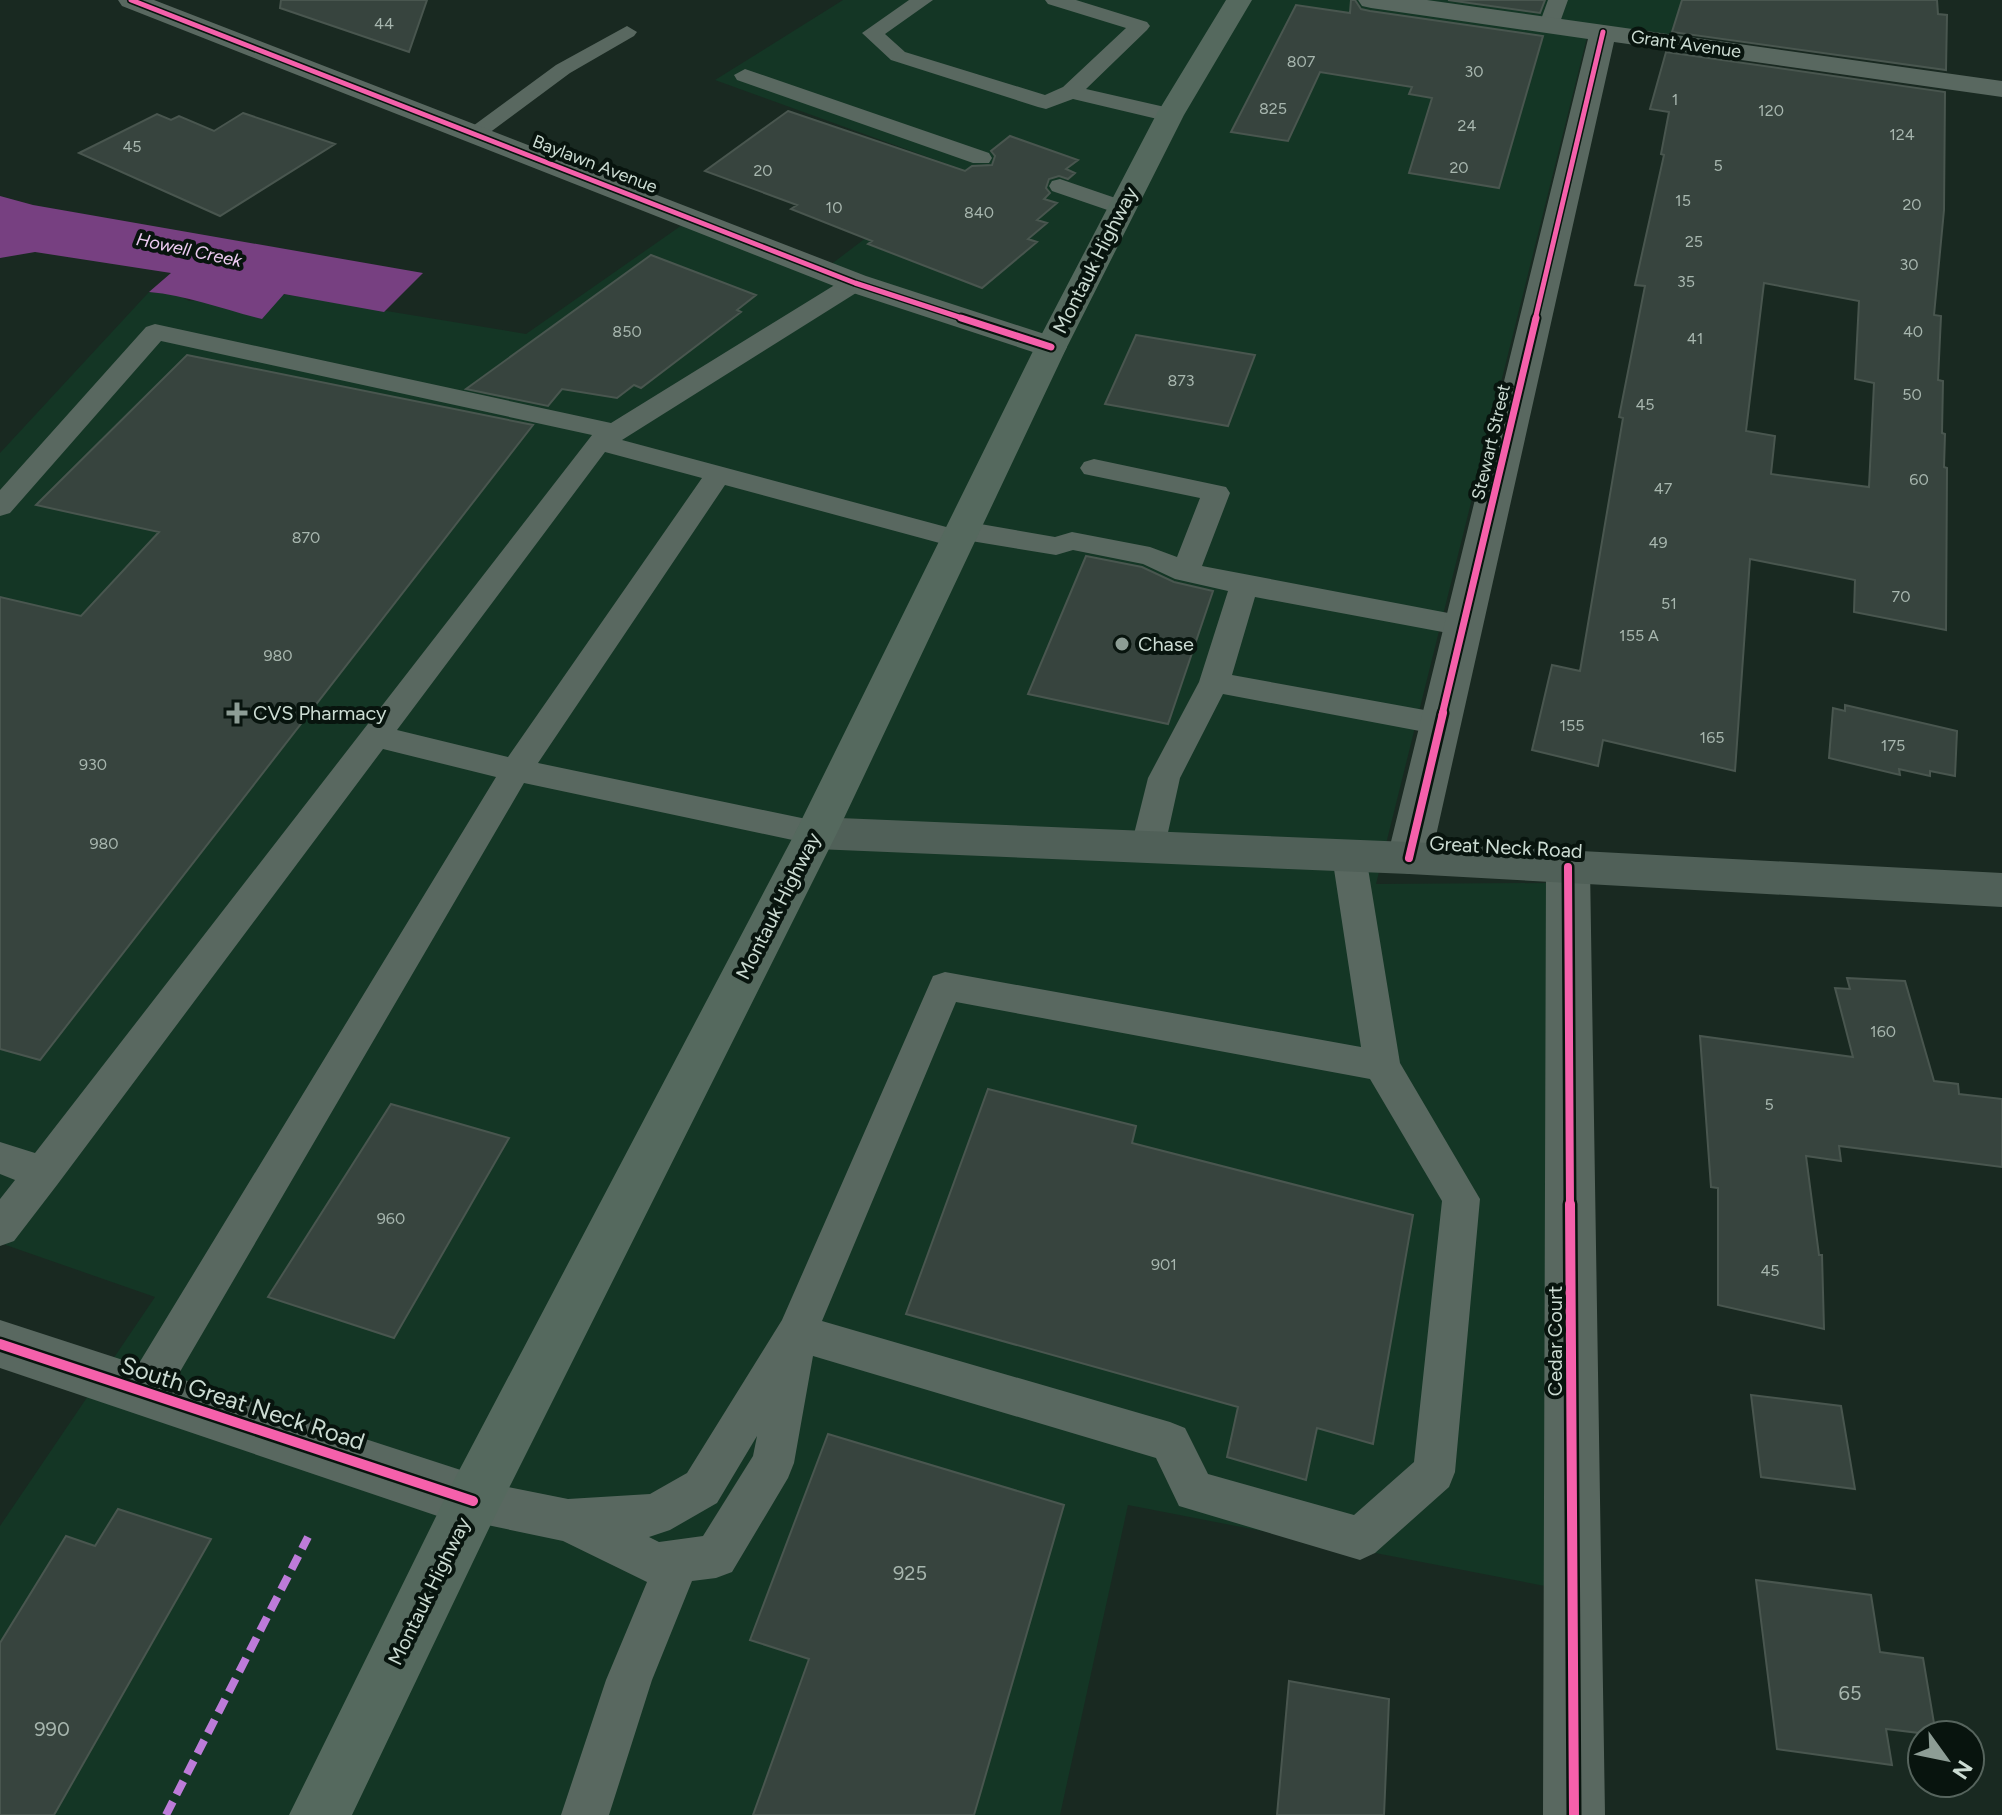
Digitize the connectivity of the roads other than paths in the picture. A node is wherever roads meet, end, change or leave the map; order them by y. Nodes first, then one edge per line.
1 (131, 0) edge
2 (923, 0) edge
3 (1055, 0) edge
4 (1239, 0) edge
5 (1371, 0) edge
6 (1553, 12) edge
7 (627, 32) dead end
8 (1603, 32) junction
9 (745, 75) dead end
10 (2002, 89) edge
11 (1071, 92) junction
12 (1170, 115) junction
13 (473, 134) junction
14 (981, 158) dead end
15 (1060, 186) dead end
16 (1122, 208) junction
17 (855, 283) junction
18 (1051, 347) junction
19 (608, 437) junction
20 (1094, 468) dead end
21 (718, 475) junction
22 (0, 507) edge
23 (961, 534) junction
24 (1056, 546) junction
25 (1083, 563) dead end
26 (1185, 572) junction
27 (1150, 576) dead end
28 (1244, 585) junction
29 (1464, 626) junction
30 (1214, 682) junction
31 (1441, 724) junction
32 (376, 736) junction
33 (516, 770) junction
34 (816, 833) junction
35 (1148, 846) junction
36 (1349, 856) junction
37 (1409, 858) junction
38 (1568, 867) junction
39 (2002, 890) edge
40 (1382, 1066) junction
41 (0, 1158) edge
42 (44, 1173) junction
43 (0, 1229) edge
44 (797, 1332) junction
45 (0, 1344) edge
46 (145, 1392) junction
47 (473, 1501) junction
48 (568, 1520) junction
49 (678, 1562) junction
50 (320, 1815) edge
51 (585, 1815) edge
52 (1574, 1815) edge

1 - 13 street, Baylawn Avenue
2 - 11 lane
3 - 11 lane
4 - 12 main road, Montauk Highway
5 - 6 street, Grant Avenue
6 - 8 street, Grant Avenue
7 - 13 lane
8 - 10 street, Grant Avenue
8 - 29 street, Stewart Street
9 - 14 lane
11 - 12 lane
12 - 16 main road, Montauk Highway
13 - 17 street, Baylawn Avenue
15 - 16 lane
16 - 18 main road, Montauk Highway
17 - 18 street, Baylawn Avenue
17 - 19 lane
18 - 23 main road, Montauk Highway
19 - 21 lane
19 - 22 lane
19 - 32 lane
20 - 26 lane
21 - 23 lane
21 - 33 lane
23 - 24 lane
23 - 34 main road, Montauk Highway
24 - 25 lane
24 - 26 lane
26 - 27 lane
26 - 28 lane
28 - 29 lane
28 - 30 lane
29 - 31 street, Stewart Street
30 - 31 lane
30 - 35 lane
31 - 37 street, Stewart Street
32 - 33 lane
32 - 42 lane
33 - 34 lane
33 - 46 lane
34 - 35 main road, Great Neck Road
34 - 47 main road, Montauk Highway
35 - 36 main road, Great Neck Road
36 - 37 main road, Great Neck Road
36 - 40 lane
37 - 38 main road, Great Neck Road
38 - 39 main road, Great Neck Road
38 - 52 street, Cedar Court
40 - 44 lane
40 - 44 lane
41 - 42 lane
42 - 43 lane
44 - 48 lane
44 - 49 lane
45 - 46 street, South Great Neck Road
46 - 47 street, South Great Neck Road
47 - 48 lane
47 - 50 main road, Montauk Highway
48 - 49 lane
49 - 51 lane

